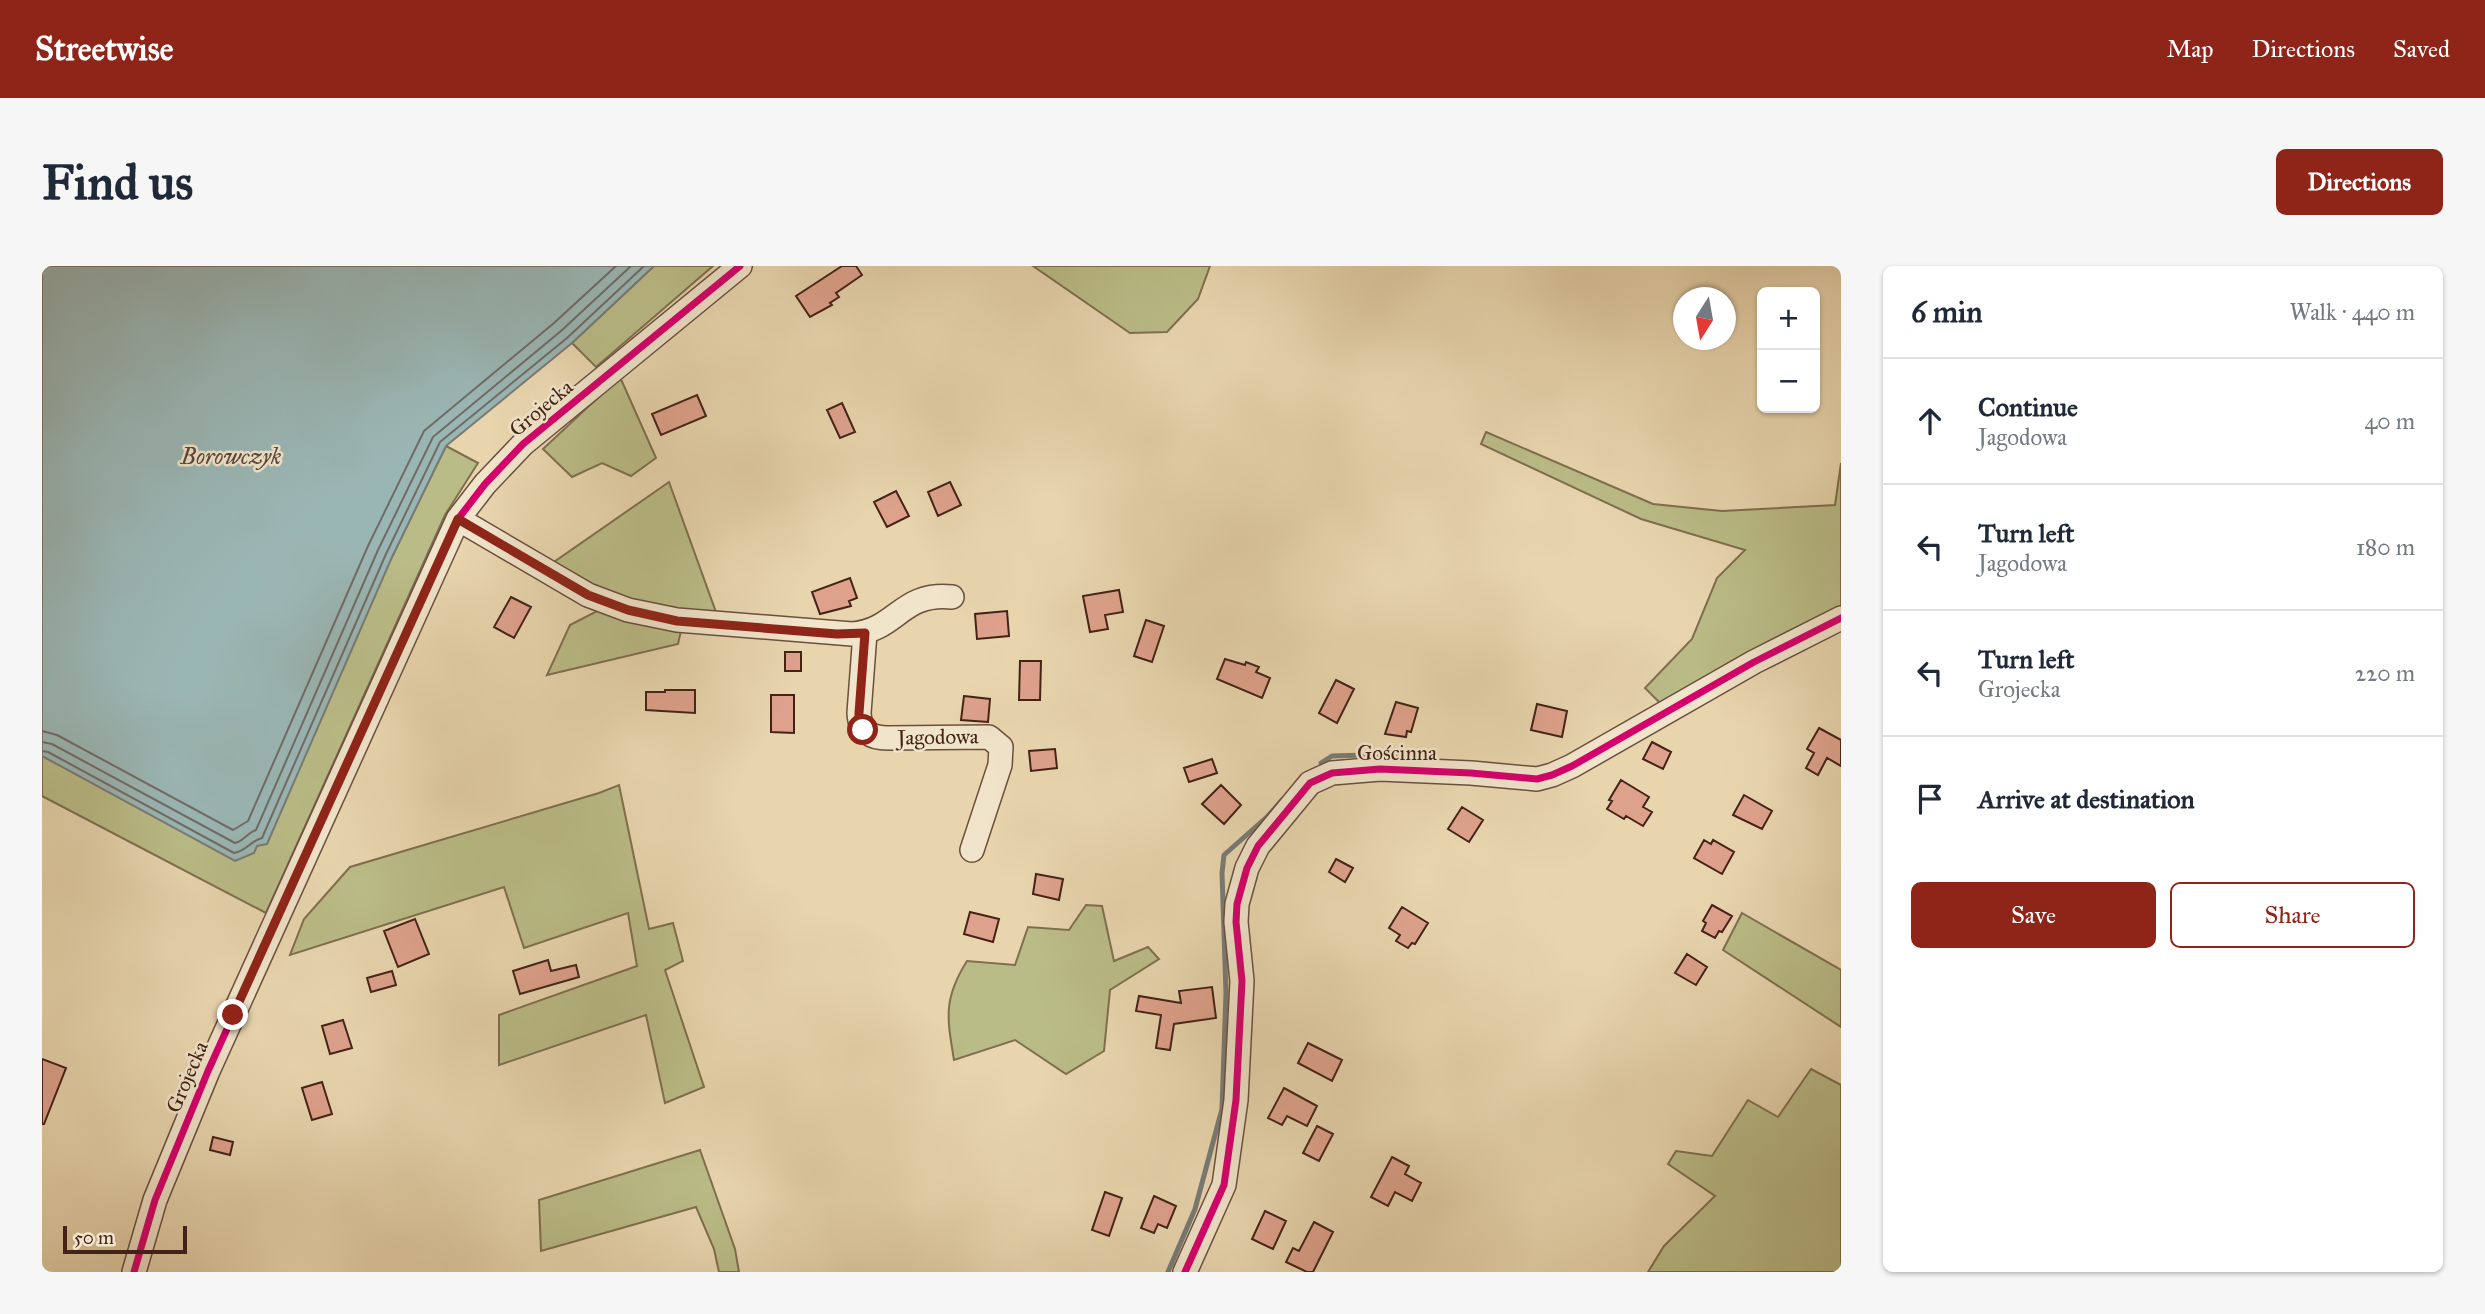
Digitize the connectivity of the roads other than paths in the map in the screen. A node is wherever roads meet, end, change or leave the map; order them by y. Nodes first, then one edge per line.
1 (740, 266) edge
2 (458, 519) junction
3 (952, 597) dead end
4 (1841, 618) edge
5 (865, 633) junction
6 (972, 850) dead end
7 (134, 1272) edge
8 (1185, 1272) edge

1 - 2 street, Grojecka
2 - 5 street
2 - 7 street, Grojecka
3 - 5 street
4 - 8 street, Gościnna
5 - 6 street, Jagodowa

